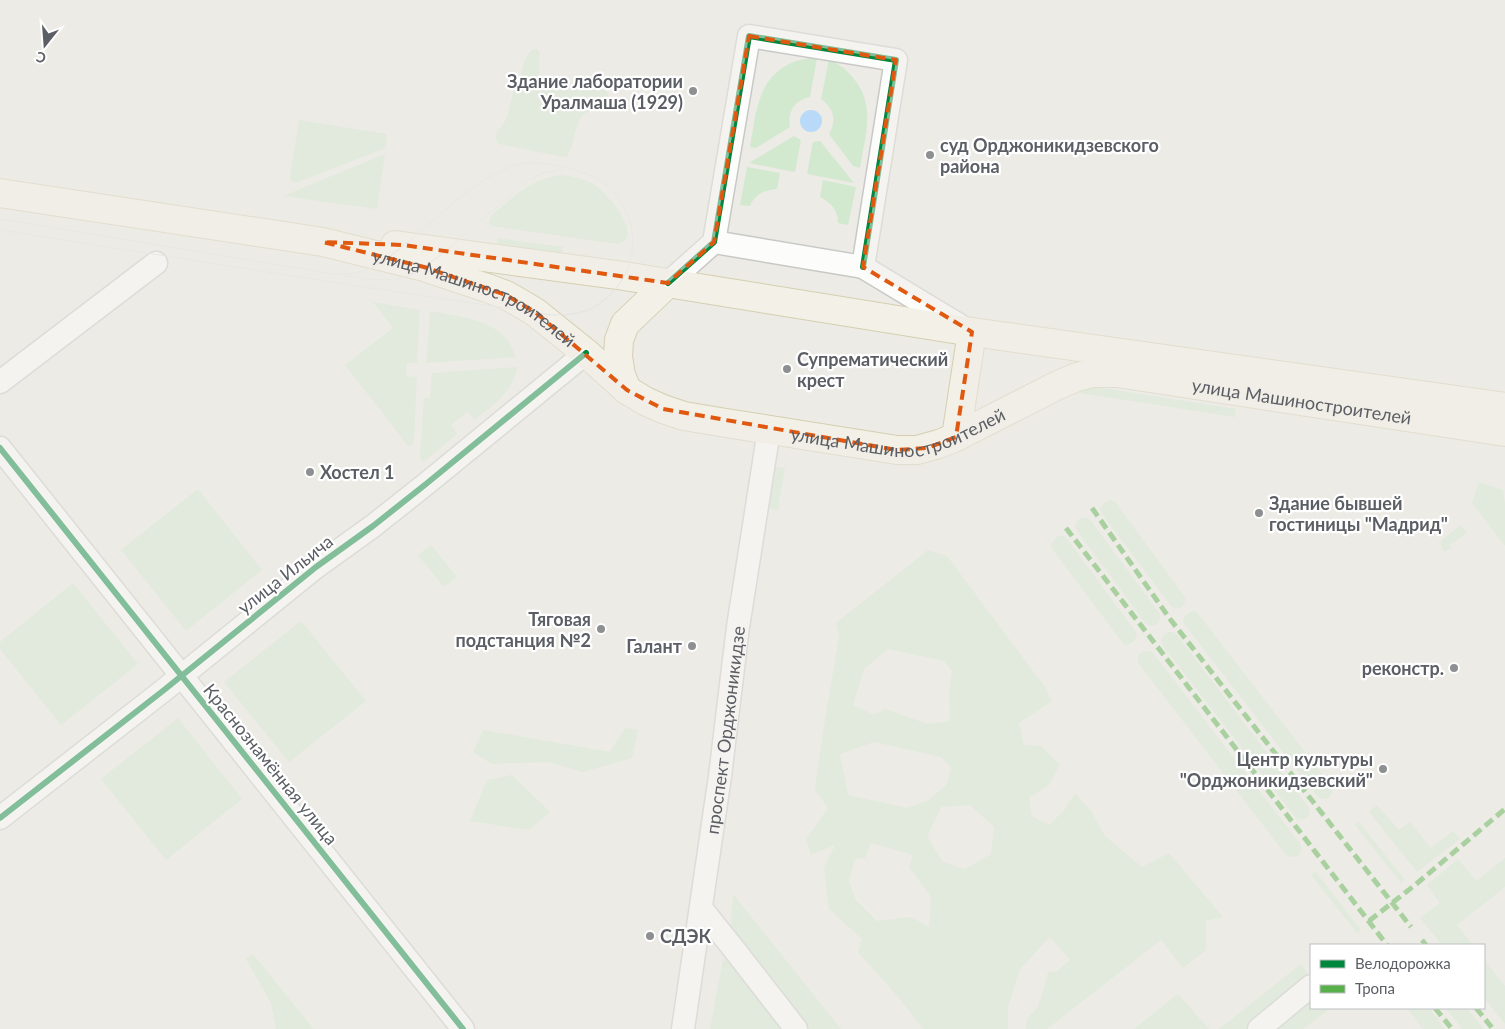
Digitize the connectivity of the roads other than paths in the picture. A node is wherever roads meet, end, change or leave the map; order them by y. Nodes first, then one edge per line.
1 (0, 193) edge
2 (323, 242) junction
3 (714, 242) junction
4 (156, 263) dead end
5 (863, 267) junction
6 (668, 283) junction
7 (625, 324) junction
8 (972, 332) junction
9 (586, 353) junction
10 (0, 382) edge
11 (628, 390) junction
12 (1505, 407) edge
13 (769, 430) junction
14 (1505, 432) edge
15 (956, 437) junction
16 (0, 448) edge
17 (181, 675) junction
18 (0, 818) edge
19 (701, 908) junction
20 (1310, 987) edge
21 (463, 1029) edge
22 (683, 1029) edge
23 (796, 1029) edge
24 (1259, 1029) edge

1 - 2 main road, улица Машиностроителей
2 - 6 main road, улица Машиностроителей
2 - 9 main road, улица Машиностроителей
3 - 5 street
3 - 5 street
3 - 6 street
4 - 10 street
5 - 8 street
6 - 7 main road
6 - 8 main road, улица Машиностроителей
7 - 9 main road
7 - 11 main road
8 - 12 main road, улица Машиностроителей
8 - 15 main road
9 - 11 main road, улица Машиностроителей
9 - 17 street, улица Ильича
11 - 13 main road, улица Машиностроителей
13 - 15 main road, улица Машиностроителей
13 - 19 street, проспект Орджоникидзе
14 - 15 main road, улица Машиностроителей
16 - 17 street, Краснознамённая улица
17 - 18 street, улица Ильича
17 - 21 street, Краснознамённая улица
19 - 22 street, проспект Орджоникидзе
19 - 23 street
20 - 24 street

